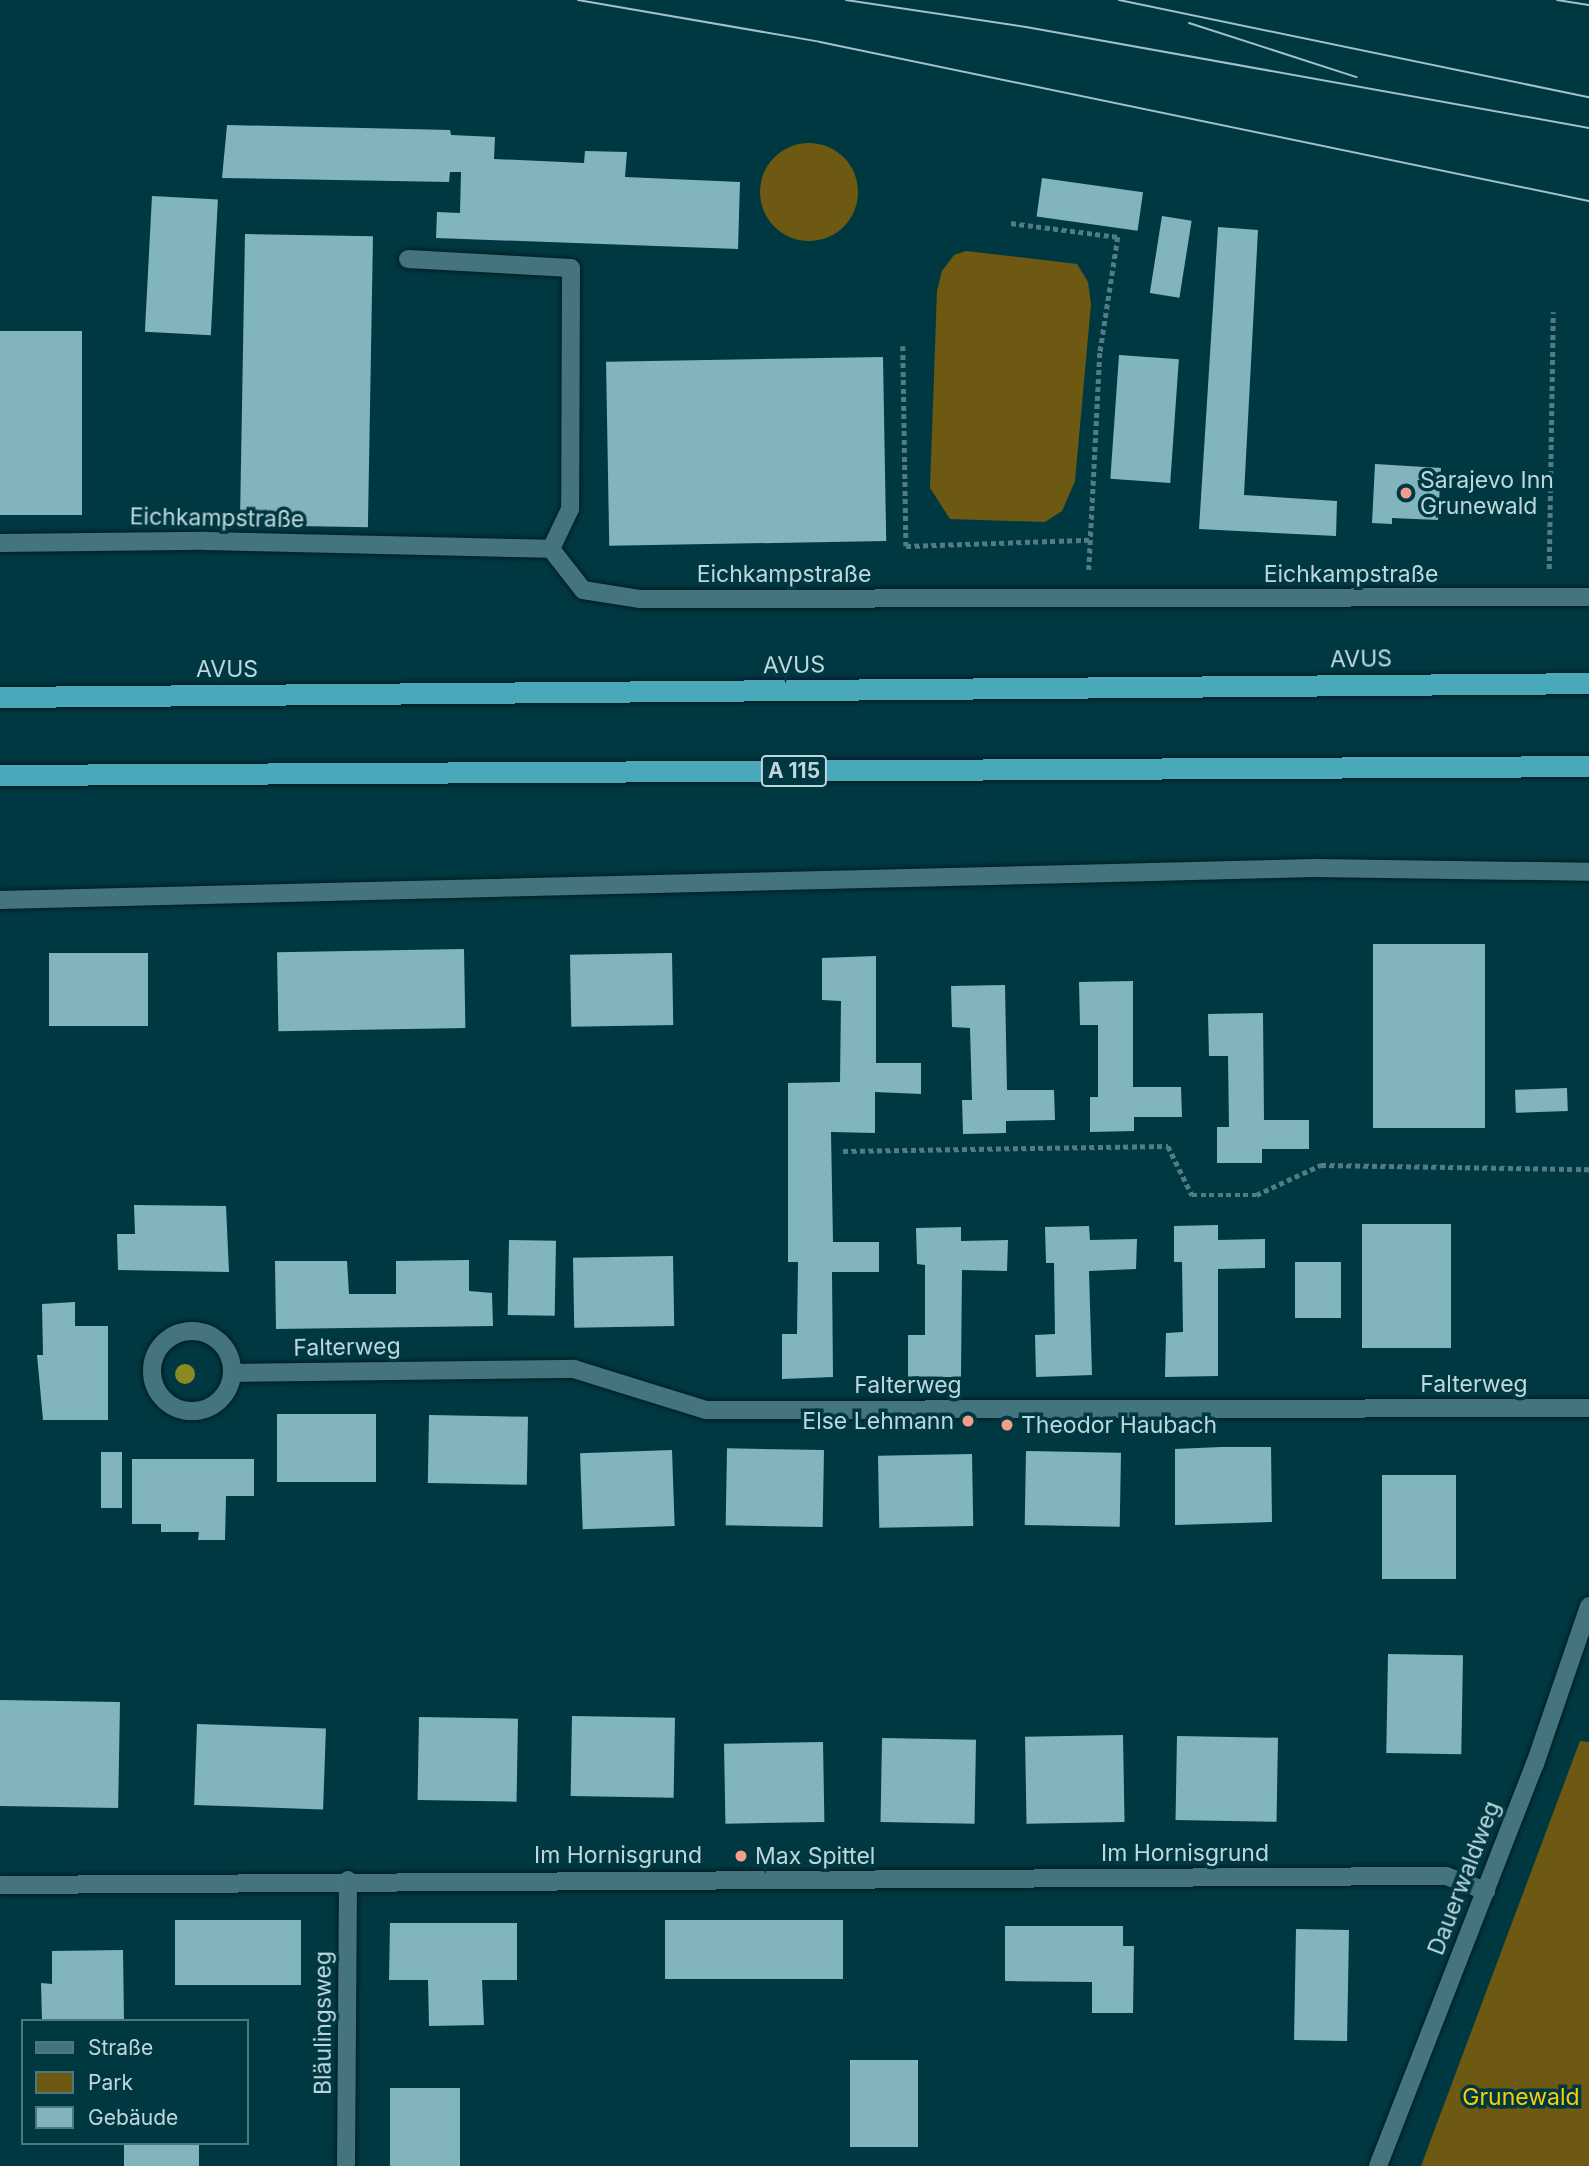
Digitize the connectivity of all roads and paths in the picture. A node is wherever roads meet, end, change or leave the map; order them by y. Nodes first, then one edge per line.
1 (1011, 223) dead end
2 (408, 259) dead end
3 (1553, 312) dead end
4 (903, 346) dead end
5 (1091, 540) junction
6 (0, 542) edge
7 (551, 549) junction
8 (1589, 597) edge
9 (1549, 598) junction
10 (1088, 599) junction
11 (1589, 683) edge
12 (0, 697) edge
13 (1589, 766) edge
14 (0, 775) edge
15 (1589, 872) edge
16 (0, 900) edge
17 (843, 1151) dead end
18 (1589, 1169) edge
19 (232, 1373) junction
20 (1589, 1408) edge
21 (1589, 1606) edge
22 (348, 1880) junction
23 (0, 1885) edge
24 (1486, 1891) junction
25 (346, 2166) edge
26 (1378, 2166) edge

1 - 5 path
2 - 7 street
3 - 9 path
4 - 5 path
5 - 10 path
6 - 7 street, Eichkampstraße
7 - 10 street, Eichkampstraße
8 - 9 street, Eichkampstraße
9 - 10 street, Eichkampstraße
11 - 12 highway, AVUS
13 - 14 highway, A 115
15 - 16 street
17 - 18 path
19 - 19 street
19 - 20 street, Falterweg
21 - 24 street, Dauerwaldweg
22 - 23 street, Im Hornisgrund
22 - 24 street, Im Hornisgrund
22 - 25 street, Bläulingsweg
24 - 26 street, Dauerwaldweg

